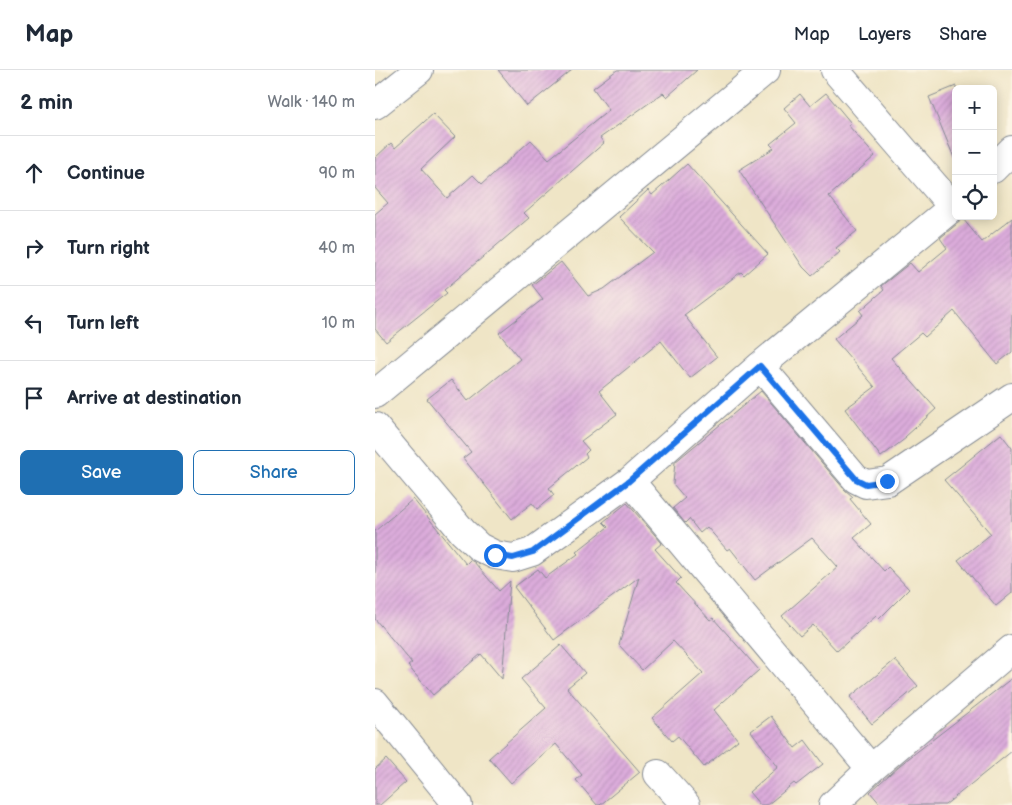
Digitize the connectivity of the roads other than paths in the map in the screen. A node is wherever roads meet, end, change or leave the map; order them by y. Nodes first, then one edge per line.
1 (419, 70) edge
2 (766, 70) edge
3 (835, 70) edge
4 (375, 105) edge
5 (1012, 150) edge
6 (997, 165) edge
7 (952, 203) edge
8 (952, 207) edge
9 (760, 366) junction
10 (375, 394) edge
11 (1012, 397) edge
12 (375, 427) edge
13 (629, 481) junction
14 (1012, 649) edge
15 (375, 703) edge
16 (871, 769) junction
17 (658, 774) dead end
18 (458, 805) edge
19 (686, 805) edge
20 (833, 805) edge

1 - 4 street
2 - 10 street
3 - 7 street
5 - 6 street
8 - 9 street
9 - 11 street
9 - 13 street
12 - 13 street
13 - 16 street
14 - 16 street
15 - 18 street
16 - 20 street
17 - 19 street

